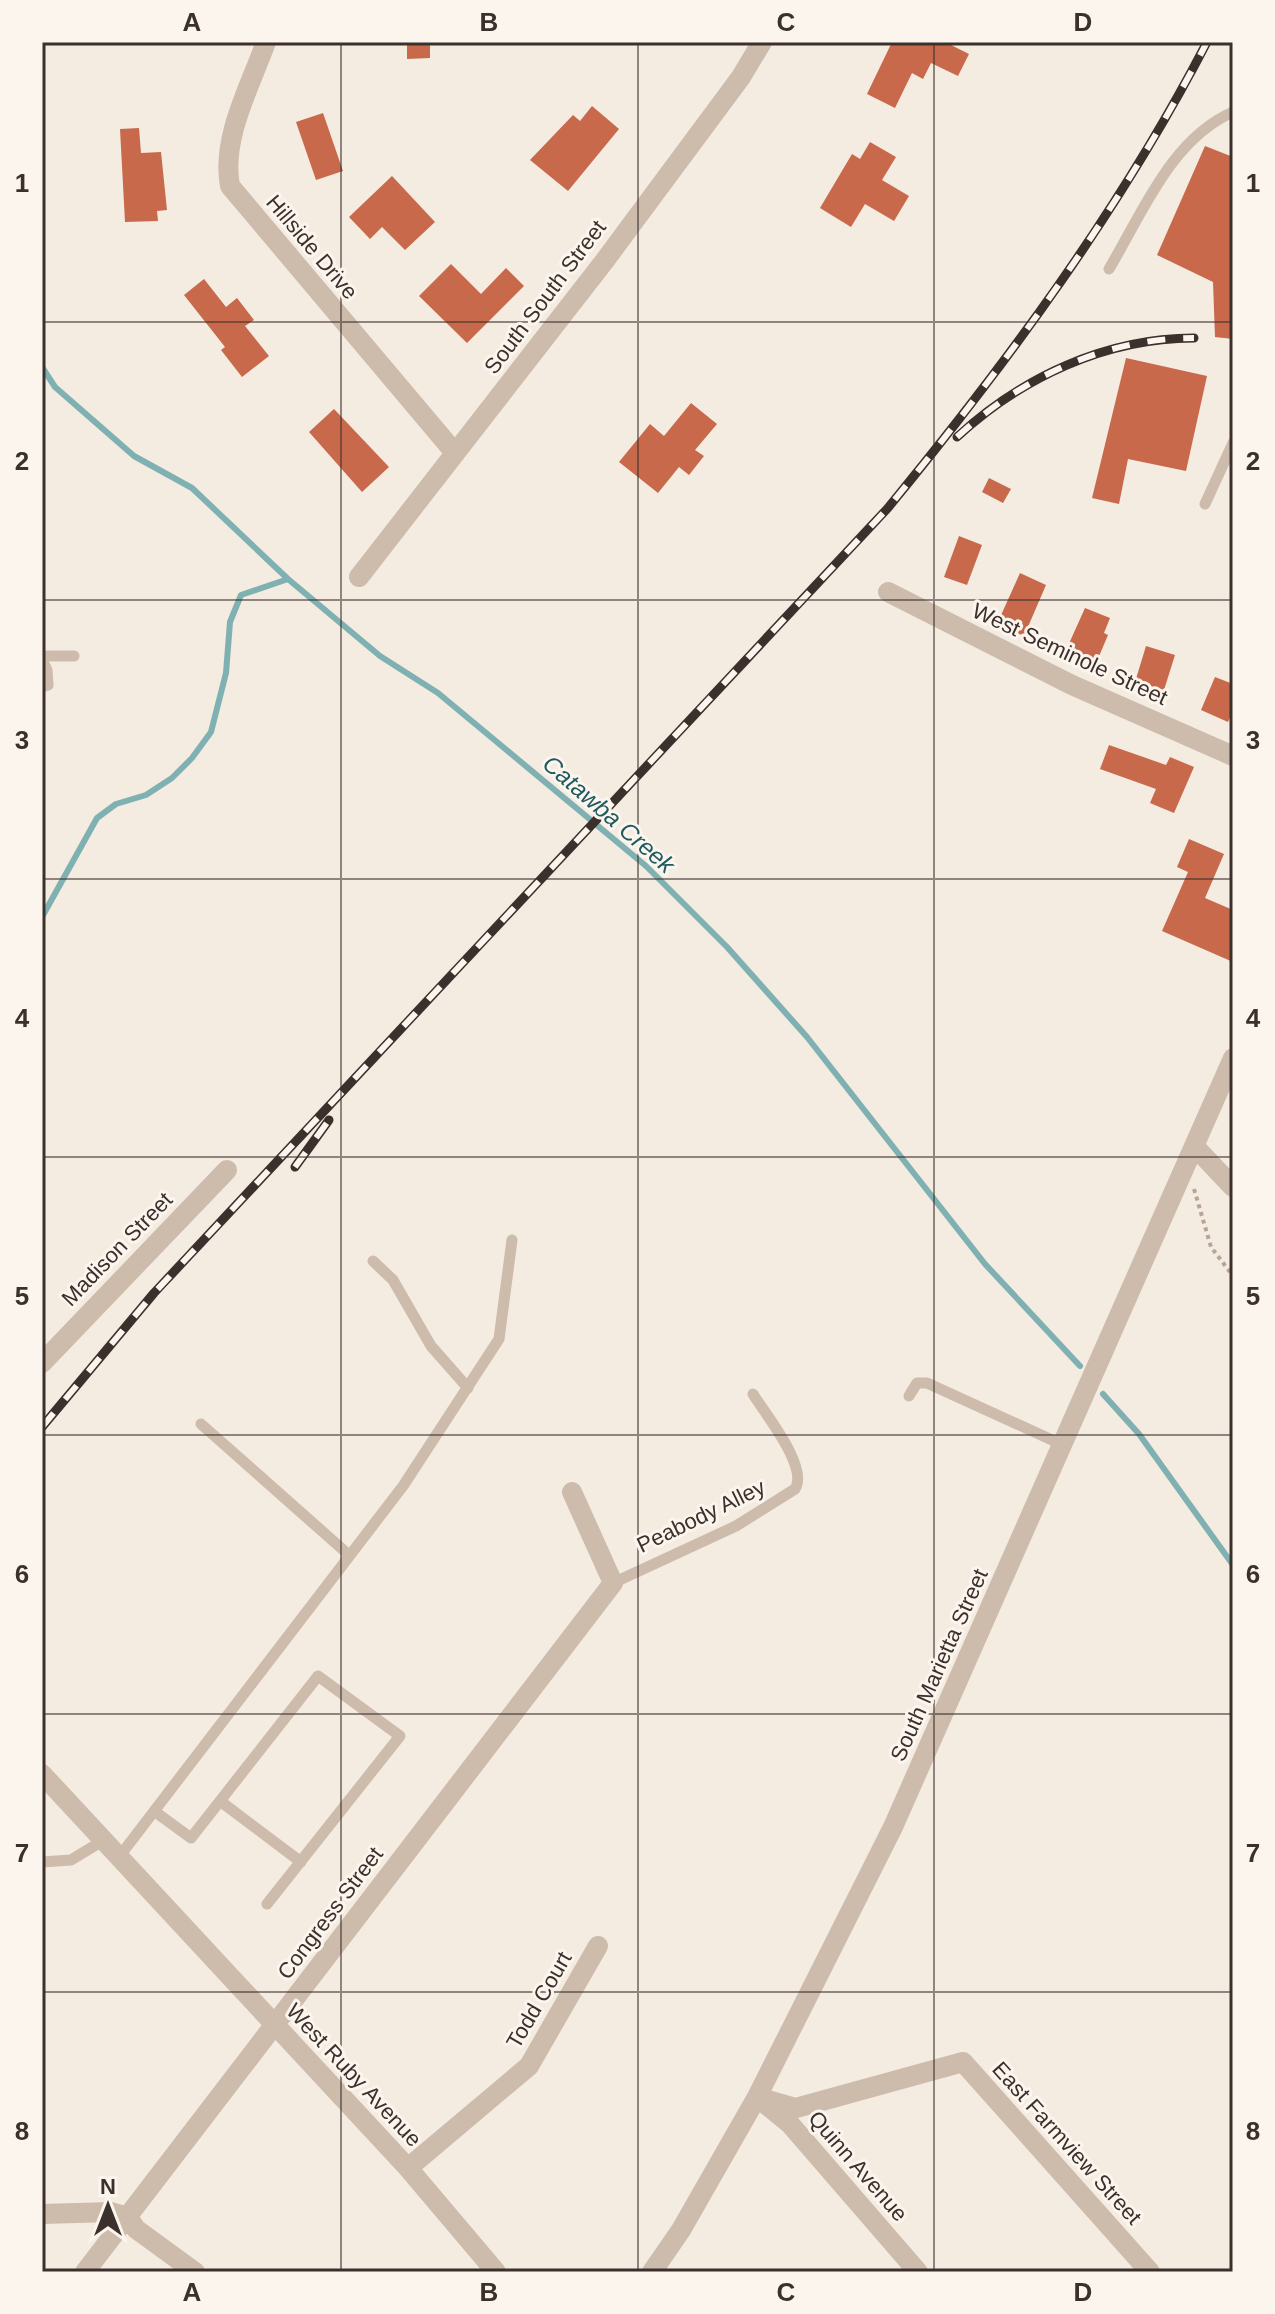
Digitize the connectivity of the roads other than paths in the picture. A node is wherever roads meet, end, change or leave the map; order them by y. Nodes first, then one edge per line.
1 (266, 42) edge
2 (762, 42) edge
3 (1233, 112) edge
4 (1109, 269) dead end
5 (1233, 443) edge
6 (455, 453) junction
7 (1205, 504) dead end
8 (359, 577) dead end
9 (888, 592) dead end
10 (74, 656) dead end
11 (42, 658) edge
12 (42, 687) edge
13 (1233, 756) edge
14 (1233, 1058) edge
15 (1195, 1147) junction
16 (227, 1170) dead end
17 (1233, 1187) edge
18 (512, 1240) dead end
19 (373, 1261) dead end
20 (42, 1363) edge
21 (468, 1388) junction
22 (753, 1394) dead end
23 (909, 1396) dead end
24 (201, 1424) dead end
25 (1063, 1445) junction
26 (572, 1492) dead end
27 (349, 1555) junction
28 (613, 1583) junction
29 (42, 1774) edge
30 (220, 1801) junction
31 (154, 1811) junction
32 (104, 1840) junction
33 (119, 1857) junction
34 (42, 1862) edge
35 (301, 1862) junction
36 (267, 1904) dead end
37 (598, 1946) dead end
38 (275, 2025) junction
39 (757, 2097) junction
40 (408, 2168) junction
41 (42, 2214) edge
42 (128, 2217) junction
43 (85, 2272) edge
44 (195, 2272) edge
45 (496, 2272) edge
46 (652, 2272) edge
47 (918, 2272) edge
48 (1150, 2272) edge

1 - 6 street, Hillside Drive
2 - 6 street, South South Street
3 - 4 lane
5 - 7 lane
6 - 8 street, South South Street
9 - 13 street, West Seminole Street
10 - 11 lane
11 - 12 lane
14 - 15 street, South Marietta Street
15 - 17 street
15 - 25 street, South Marietta Street
16 - 20 street, Madison Street
18 - 21 lane
19 - 21 lane
21 - 27 lane
22 - 28 lane, Peabody Alley
23 - 25 lane
24 - 27 lane
25 - 39 street, South Marietta Street
26 - 28 street
27 - 31 lane
28 - 38 street, Congress Street
29 - 32 street, West Ruby Avenue
30 - 31 lane
30 - 35 lane
30 - 35 lane
31 - 33 lane
32 - 33 street, West Ruby Avenue
32 - 34 lane
33 - 38 street, West Ruby Avenue
35 - 36 lane
37 - 40 street, Todd Court
38 - 40 street, West Ruby Avenue
38 - 42 street, Congress Street
39 - 46 street, South Marietta Street
39 - 47 street, Quinn Avenue
39 - 48 street, East Farmview Street
40 - 45 street, West Ruby Avenue
41 - 42 street
42 - 43 street, Congress Street
42 - 44 street

